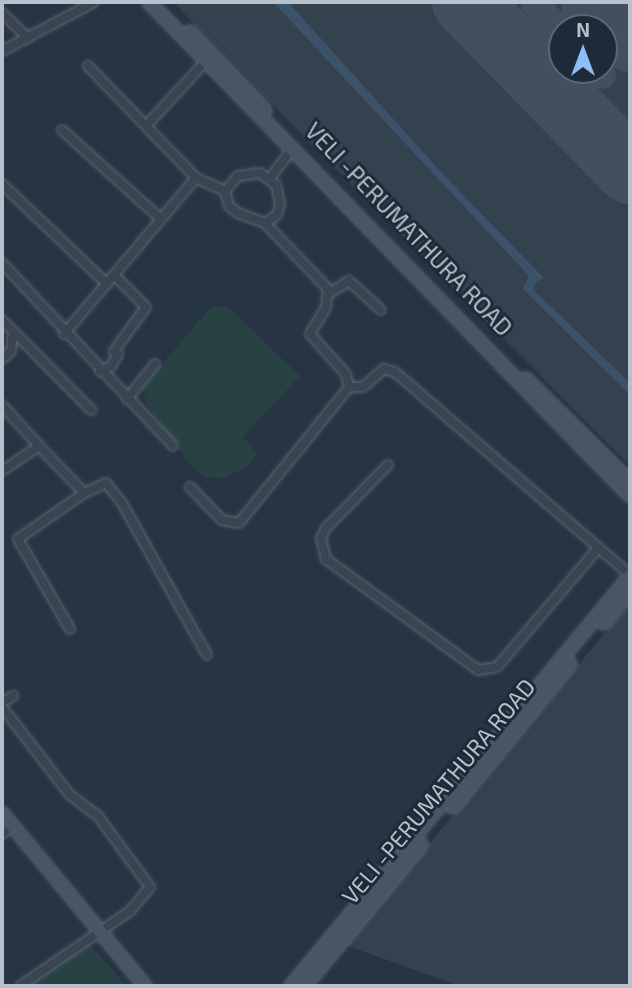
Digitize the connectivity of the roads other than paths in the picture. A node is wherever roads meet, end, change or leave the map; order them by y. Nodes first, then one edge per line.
1 (94, 2) edge
2 (149, 2) edge
3 (160, 2) edge
4 (2, 13) edge
5 (27, 38) junction
6 (2, 51) edge
7 (206, 61) junction
8 (88, 66) dead end
9 (146, 126) junction
10 (62, 130) dead end
11 (291, 150) junction
12 (196, 178) junction
13 (271, 178) junction
14 (2, 184) edge
15 (225, 191) junction
16 (161, 219) junction
17 (265, 223) junction
18 (2, 263) edge
19 (114, 275) junction
20 (107, 284) junction
21 (328, 294) junction
22 (381, 310) dead end
23 (2, 320) edge
24 (13, 332) junction
25 (64, 334) junction
26 (2, 359) edge
27 (155, 364) dead end
28 (100, 371) junction
29 (351, 385) junction
30 (127, 399) junction
31 (2, 405) edge
32 (91, 410) dead end
33 (39, 446) junction
34 (173, 446) dead end
35 (387, 465) dead end
36 (2, 471) edge
37 (630, 482) edge
38 (190, 487) dead end
39 (84, 493) junction
40 (630, 496) edge
41 (599, 548) junction
42 (630, 575) edge
43 (630, 591) edge
44 (70, 629) dead end
45 (207, 654) dead end
46 (13, 696) dead end
47 (2, 705) edge
48 (2, 813) edge
49 (13, 825) junction
50 (2, 834) edge
51 (102, 932) junction
52 (20, 986) edge
53 (145, 986) edge
54 (291, 986) edge
55 (305, 986) edge

1 - 5 street
2 - 7 main road
3 - 37 main road, VELI -PERUMATHURA ROAD
4 - 5 street
5 - 6 street
7 - 9 street
7 - 11 main road
8 - 9 street
9 - 12 street
10 - 16 street
11 - 13 street
11 - 40 main road
12 - 15 street
12 - 16 street
13 - 15 street
13 - 17 street
14 - 20 street
15 - 17 street
16 - 19 street
17 - 21 street
18 - 25 street
19 - 20 street
19 - 28 street
20 - 25 street
21 - 22 street
21 - 29 street
23 - 24 street
24 - 26 street
24 - 32 street
25 - 28 street
27 - 30 street
28 - 30 street
29 - 38 street
29 - 41 street
30 - 34 street
31 - 33 street
33 - 36 street
33 - 39 street
35 - 41 street
39 - 44 street
39 - 45 street
41 - 42 street
42 - 54 main road
43 - 55 main road, VELI -PERUMATHURA ROAD
46 - 47 street
47 - 51 street
48 - 49 main road
49 - 50 street
49 - 51 main road
51 - 52 street
51 - 53 main road

